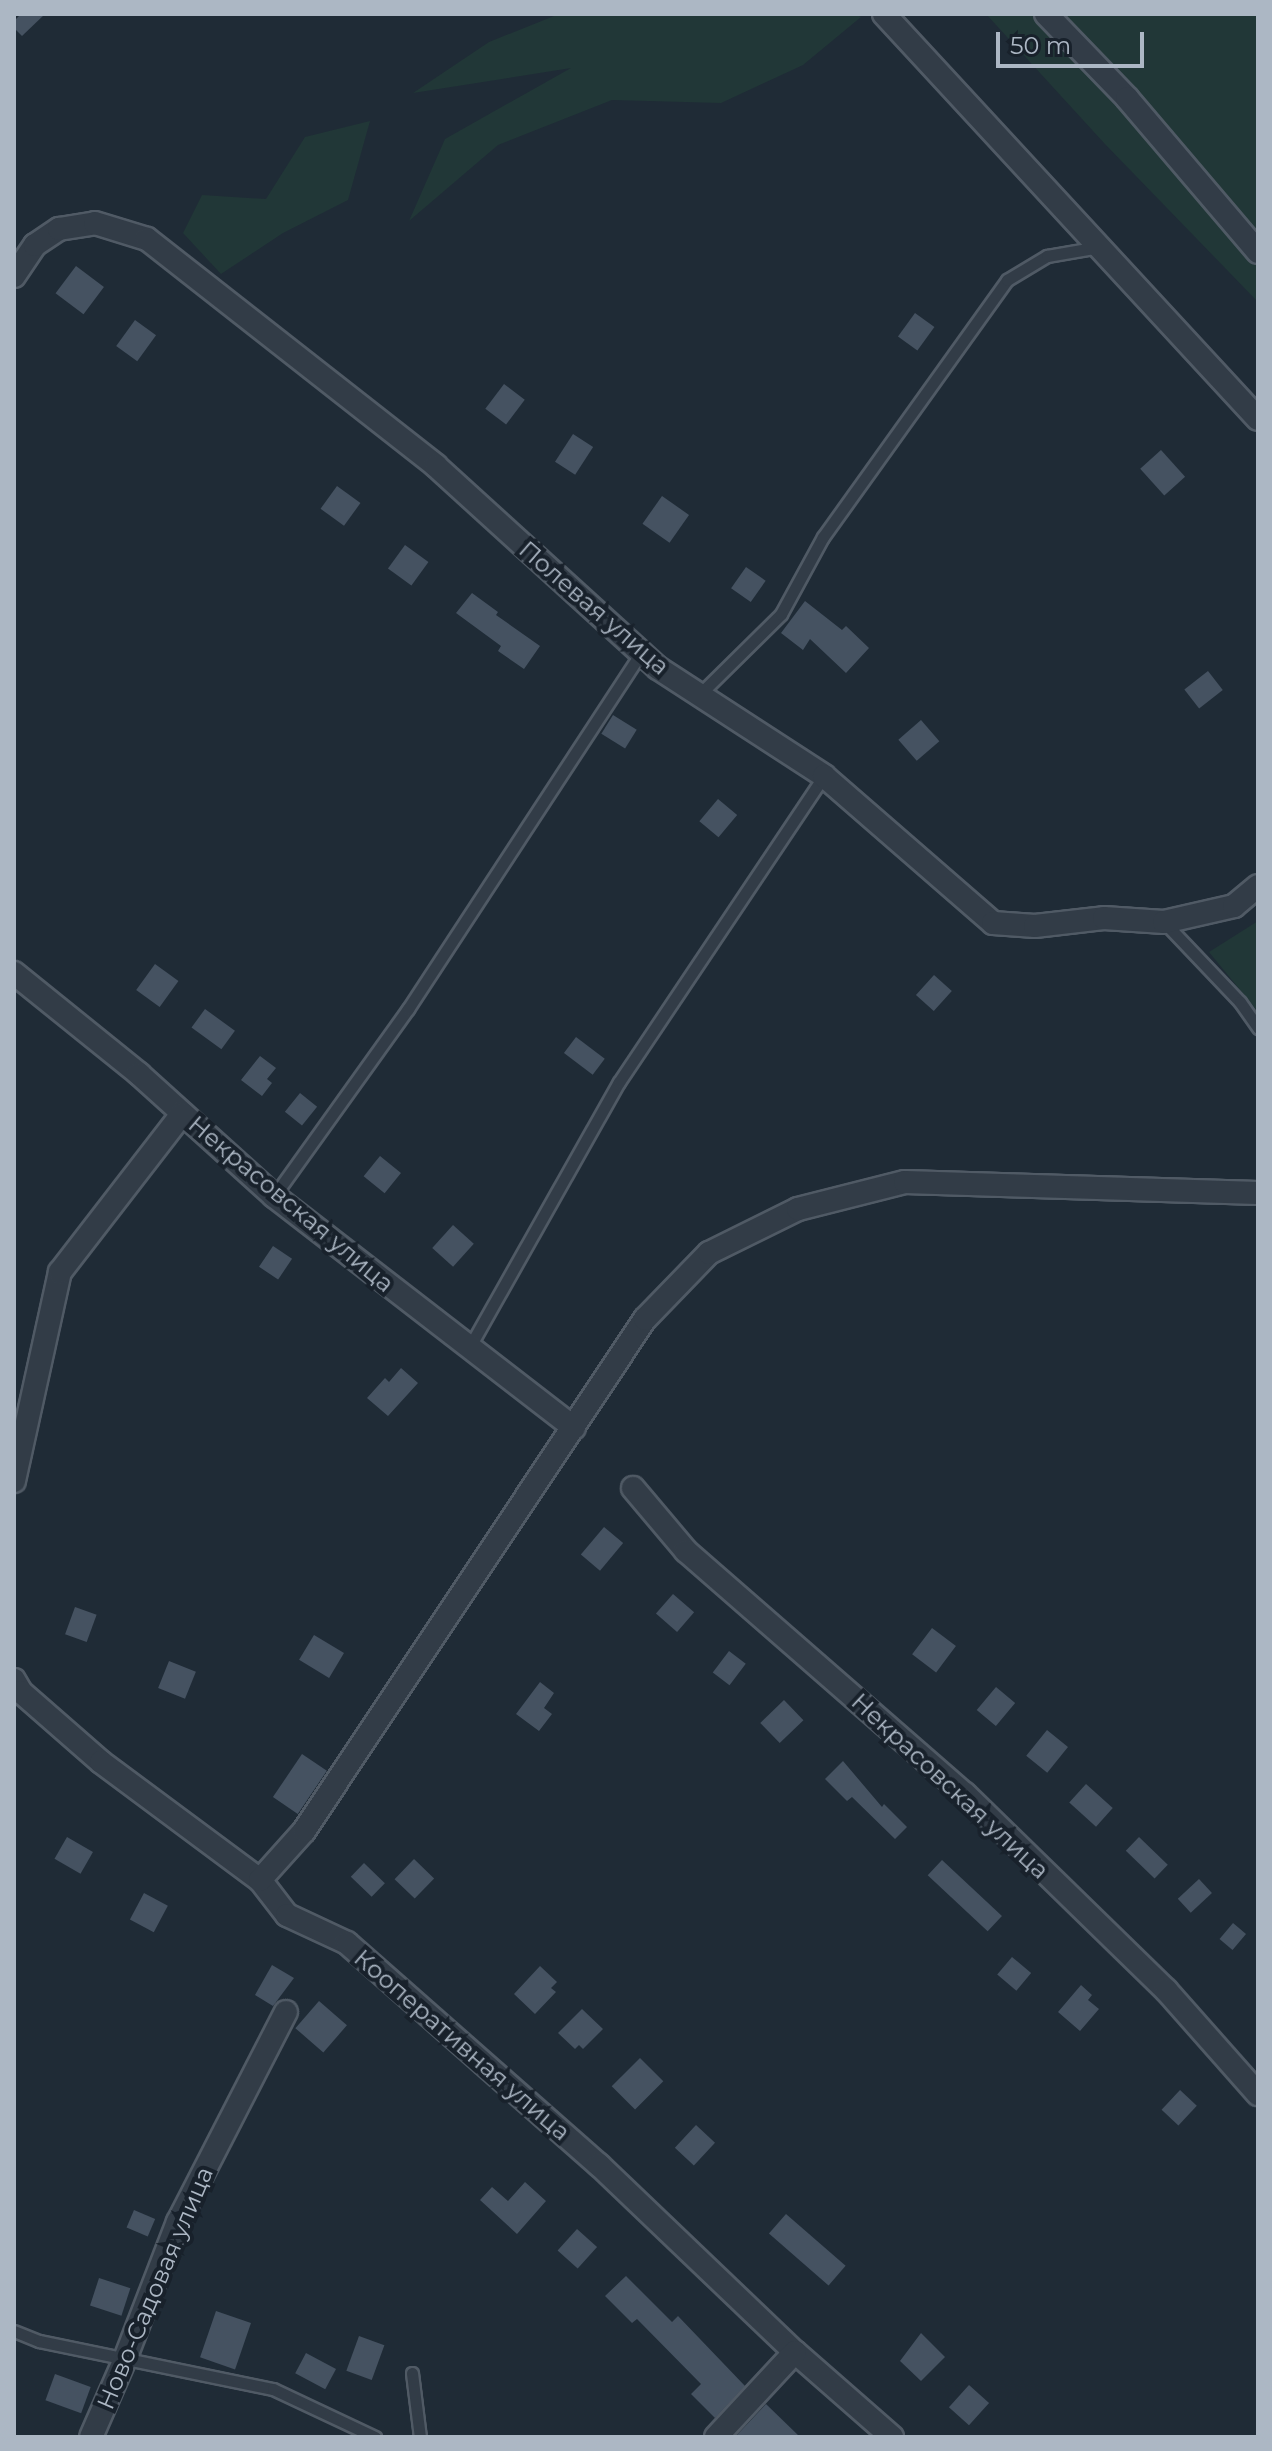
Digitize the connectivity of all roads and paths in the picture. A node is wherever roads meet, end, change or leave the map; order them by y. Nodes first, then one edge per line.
1 (884, 14) edge
2 (1046, 14) edge
3 (1099, 246) junction
4 (1258, 252) edge
5 (14, 276) edge
6 (1258, 419) edge
7 (641, 653) junction
8 (699, 695) junction
9 (824, 776) junction
10 (1258, 886) edge
11 (1164, 922) junction
12 (14, 973) edge
13 (1258, 1028) edge
14 (182, 1114) junction
15 (1258, 1193) edge
16 (274, 1196) junction
17 (469, 1348) junction
18 (574, 1428) junction
19 (14, 1481) edge
20 (633, 1488) dead end
21 (14, 1680) edge
22 (260, 1880) junction
23 (286, 2012) dead end
24 (1258, 2094) edge
25 (14, 2331) edge
26 (795, 2352) junction
27 (125, 2359) junction
28 (412, 2373) dead end
29 (91, 2437) edge
30 (375, 2437) edge
31 (420, 2437) edge
32 (716, 2437) edge
33 (892, 2437) edge

1 - 3 street
2 - 4 street
3 - 6 street
3 - 8 lane
5 - 7 street, Полевая улица
7 - 8 street, Полевая улица
7 - 16 lane
8 - 9 street, Полевая улица
9 - 11 street, Полевая улица
9 - 17 lane
10 - 11 street, Полевая улица
11 - 13 lane
12 - 14 street, Некрасовская улица
14 - 16 street, Некрасовская улица
14 - 19 street
15 - 18 street
16 - 17 street, Некрасовская улица
17 - 18 street, Некрасовская улица
18 - 22 street
20 - 24 street, Некрасовская улица
21 - 22 street, Кооперативная улица
22 - 26 street, Кооперативная улица
23 - 27 street, Ново-Садовая улица
25 - 27 lane
26 - 32 street
26 - 33 street, Кооперативная улица
27 - 29 street, Ново-Садовая улица
27 - 30 lane
28 - 31 lane

